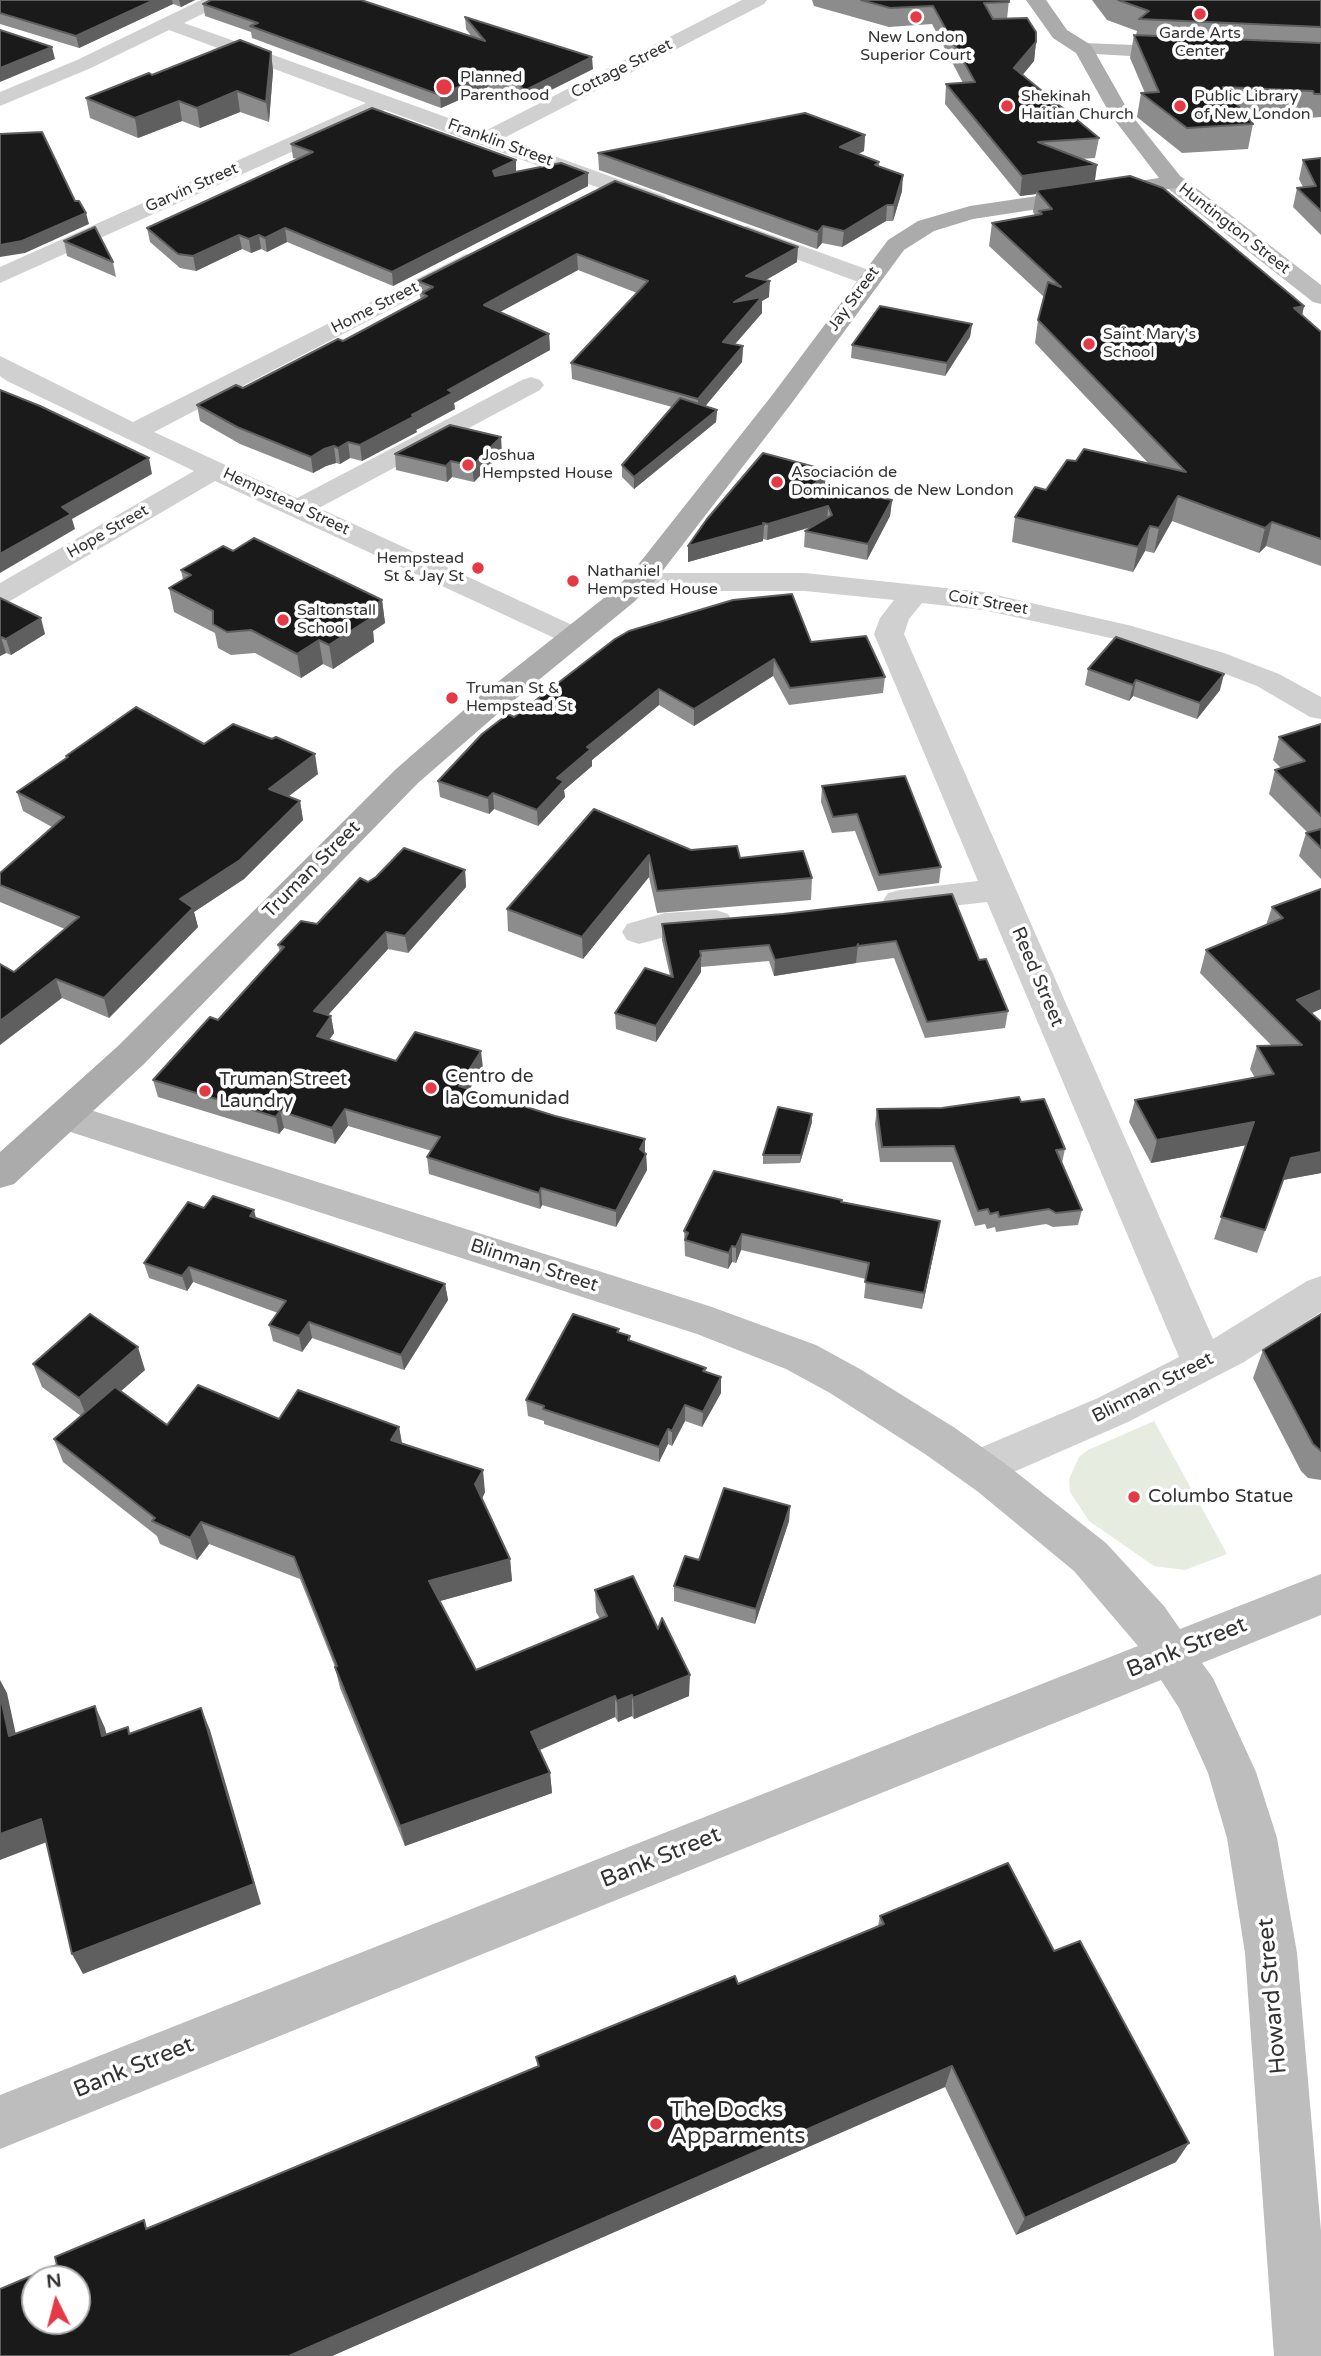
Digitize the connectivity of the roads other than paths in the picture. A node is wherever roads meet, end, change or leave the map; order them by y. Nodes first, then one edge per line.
1 (216, 0) edge
2 (757, 0) edge
3 (1036, 0) edge
4 (1080, 22) dead end
5 (169, 24) junction
6 (1084, 49) junction
7 (62, 52) edge
8 (1203, 53) edge
9 (90, 61) junction
10 (0, 100) edge
11 (385, 102) junction
12 (487, 139) junction
13 (1174, 182) junction
14 (614, 185) junction
15 (590, 198) edge
16 (680, 209) edge
17 (732, 228) edge
18 (491, 248) edge
19 (0, 276) edge
20 (869, 278) junction
21 (1321, 297) edge
22 (0, 364) edge
23 (531, 385) dead end
24 (135, 431) junction
25 (216, 469) junction
26 (299, 508) junction
27 (638, 582) junction
28 (914, 594) junction
29 (0, 595) edge
30 (573, 636) junction
31 (1313, 697) edge
32 (999, 890) junction
33 (872, 905) edge
34 (741, 920) edge
35 (639, 932) dead end
36 (65, 1116) junction
37 (0, 1174) edge
38 (1321, 1292) edge
39 (1203, 1364) junction
40 (978, 1468) junction
41 (1321, 1594) edge
42 (1172, 1655) junction
43 (0, 2122) edge
44 (1303, 2356) edge

1 - 5 street
2 - 12 street, Cottage Street
3 - 6 main road, Huntington Street
4 - 6 main road, Huntington Street
5 - 9 street
5 - 11 street, Franklin Street
6 - 8 main road
6 - 13 main road, Huntington Street
7 - 9 street
9 - 10 street
11 - 12 street, Franklin Street
11 - 19 street, Garvin Street
12 - 14 street, Franklin Street
13 - 20 main road, Jay Street
13 - 21 main road, Huntington Street
14 - 15 street
14 - 16 street, Franklin Street
17 - 20 street
18 - 24 street, Home Street
20 - 27 main road, Jay Street
22 - 24 street, Hempstead Street
23 - 26 street
24 - 25 street, Hempstead Street
25 - 26 street, Hempstead Street
25 - 29 street, Hope Street
26 - 30 street, Hempstead Street
27 - 28 street, Coit Street
27 - 30 main road, Truman Street
28 - 31 street, Coit Street
28 - 32 street, Reed Street
30 - 36 main road, Truman Street
32 - 33 street
32 - 39 street, Reed Street
34 - 35 street
36 - 37 main road, Truman Street
36 - 40 main road, Blinman Street
38 - 39 street, Blinman Street
39 - 40 street, Blinman Street
40 - 42 main road, Blinman Street
41 - 42 main road, Bank Street
42 - 43 main road, Bank Street
42 - 44 main road, Howard Street

